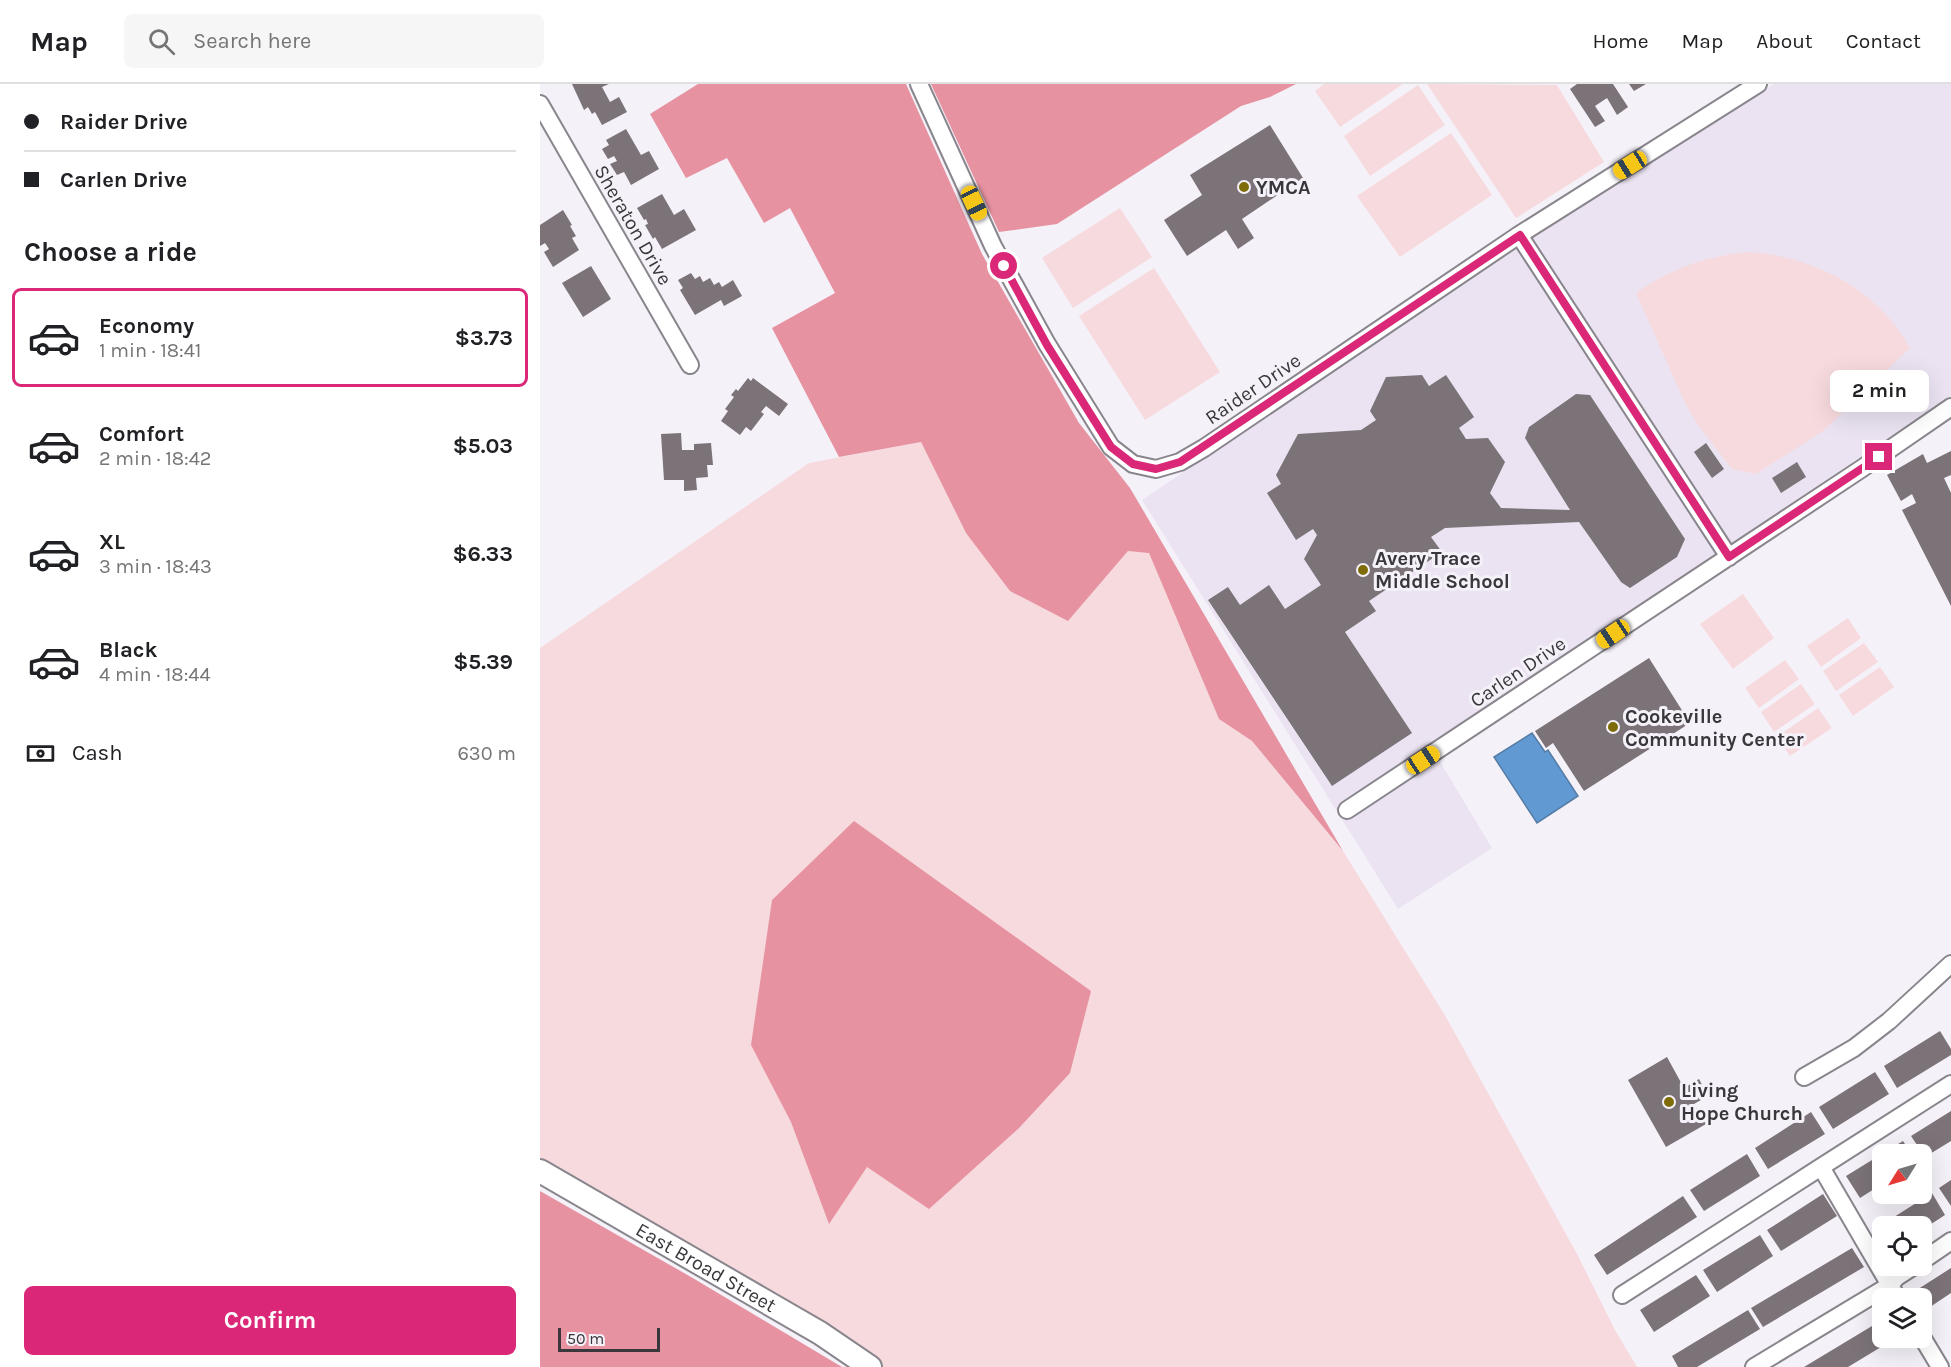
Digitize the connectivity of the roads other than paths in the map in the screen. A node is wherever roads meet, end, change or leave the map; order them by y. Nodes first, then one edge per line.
1 (919, 84) edge
2 (1758, 84) edge
3 (540, 104) edge
4 (1520, 235) junction
5 (690, 365) dead end
6 (1951, 407) edge
7 (1729, 557) junction
8 (1347, 810) dead end
9 (1951, 964) edge
10 (1804, 1077) dead end
11 (1951, 1084) edge
12 (1821, 1167) junction
13 (540, 1171) edge
14 (1951, 1241) edge
15 (1932, 1254) edge
16 (1892, 1288) edge
17 (1622, 1295) dead end
18 (1872, 1304) edge
19 (1929, 1348) edge
20 (870, 1367) edge
21 (1754, 1367) edge
22 (1940, 1367) edge

1 - 4 street, Raider Drive
2 - 4 street, Raider Drive
3 - 5 street, Sheraton Drive
4 - 7 street
6 - 7 street, Carlen Drive
7 - 8 street, Carlen Drive
9 - 10 street
11 - 12 street
12 - 16 street
12 - 17 street
13 - 20 street, East Broad Street
14 - 15 street
18 - 21 street
19 - 22 street

